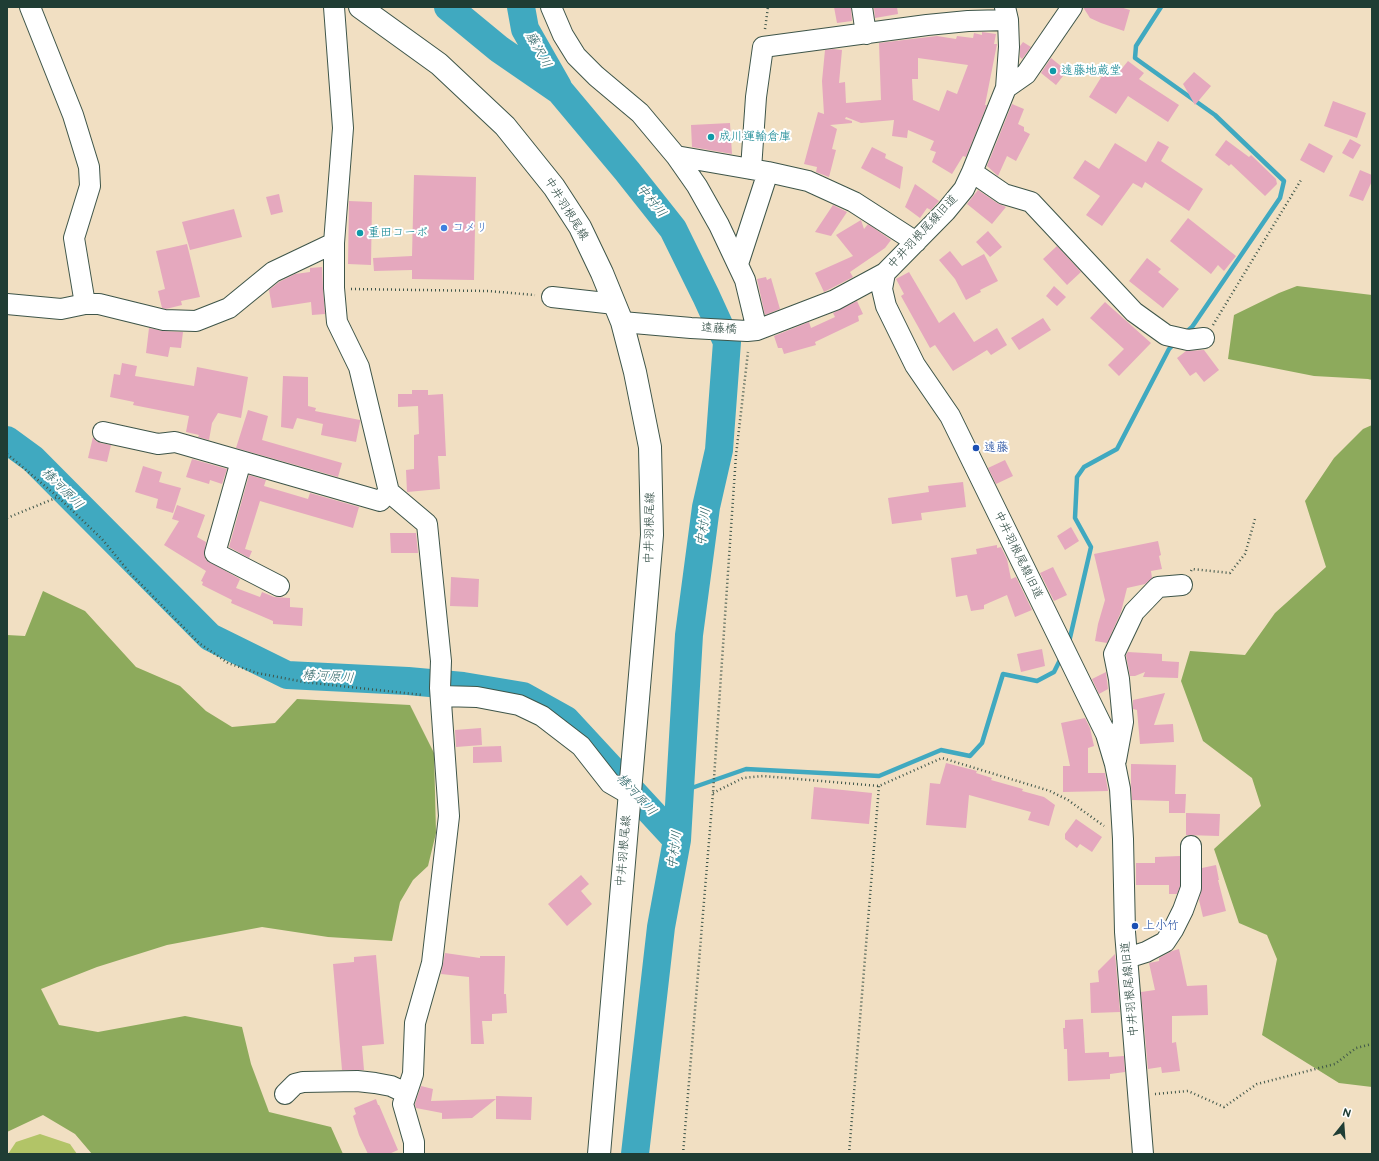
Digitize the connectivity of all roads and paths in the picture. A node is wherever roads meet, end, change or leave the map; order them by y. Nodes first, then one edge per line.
1 (30, 7) edge
2 (334, 7) edge
3 (360, 7) edge
4 (551, 7) edge
5 (768, 7) edge
6 (862, 7) edge
7 (1072, 7) edge
8 (1006, 13) edge
9 (866, 34) junction
10 (763, 47) junction
11 (1006, 88) junction
12 (676, 156) junction
13 (760, 170) junction
14 (972, 172) junction
15 (1301, 180) dead end
16 (916, 242) junction
17 (334, 243) junction
18 (738, 264) junction
19 (885, 273) junction
20 (334, 288) junction
21 (552, 297) joint
22 (85, 304) junction
23 (8, 307) edge
24 (618, 313) junction
25 (752, 330) junction
26 (1204, 338) joint
27 (748, 352) dead end
28 (103, 432) dead end
29 (7, 454) edge
30 (241, 461) junction
31 (389, 492) junction
32 (58, 497) junction
33 (7, 518) edge
34 (1255, 519) dead end
35 (1182, 585) joint
36 (278, 586) dead end
37 (440, 692) junction
38 (1115, 764) junction
39 (879, 786) junction
40 (712, 793) junction
41 (629, 794) junction
42 (1123, 840) junction
43 (1191, 846) dead end
44 (1127, 958) junction
45 (1372, 1044) edge
46 (406, 1093) junction
47 (285, 1094) dead end
48 (1138, 1095) junction
49 (414, 1154) edge
50 (599, 1154) edge
51 (684, 1154) edge
52 (849, 1154) edge
53 (1143, 1154) edge

1 - 22 street
2 - 17 street
3 - 24 main road, 中井羽根尾線
4 - 12 street
5 - 10 path
6 - 9 street
7 - 11 street
8 - 9 street
8 - 11 street, 中井羽根尾線旧道
9 - 10 street
10 - 13 street
11 - 14 street, 中井羽根尾線旧道
12 - 13 street
12 - 18 street
13 - 16 street
13 - 18 street
14 - 16 street, 中井羽根尾線旧道
14 - 26 street
15 - 26 path
16 - 19 street, 中井羽根尾線旧道
17 - 20 street
17 - 22 street
18 - 25 street
19 - 25 street
19 - 38 street, 中井羽根尾線旧道
20 - 21 path
20 - 31 street
21 - 24 street, 遠藤橋
22 - 23 street
24 - 25 street, 遠藤橋
24 - 41 main road, 中井羽根尾線
27 - 40 path
28 - 30 street
29 - 32 path
30 - 31 street
30 - 36 street
31 - 37 street
32 - 33 path
32 - 37 path
34 - 35 path
35 - 38 street
37 - 41 street
37 - 46 street
38 - 42 street, 中井羽根尾線旧道
39 - 40 path
39 - 42 path
39 - 52 path
40 - 51 path
41 - 50 main road, 中井羽根尾線
42 - 44 street, 中井羽根尾線旧道
43 - 44 street
44 - 48 street, 中井羽根尾線旧道
45 - 48 path
46 - 47 street
46 - 49 street
48 - 53 street, 中井羽根尾線旧道

